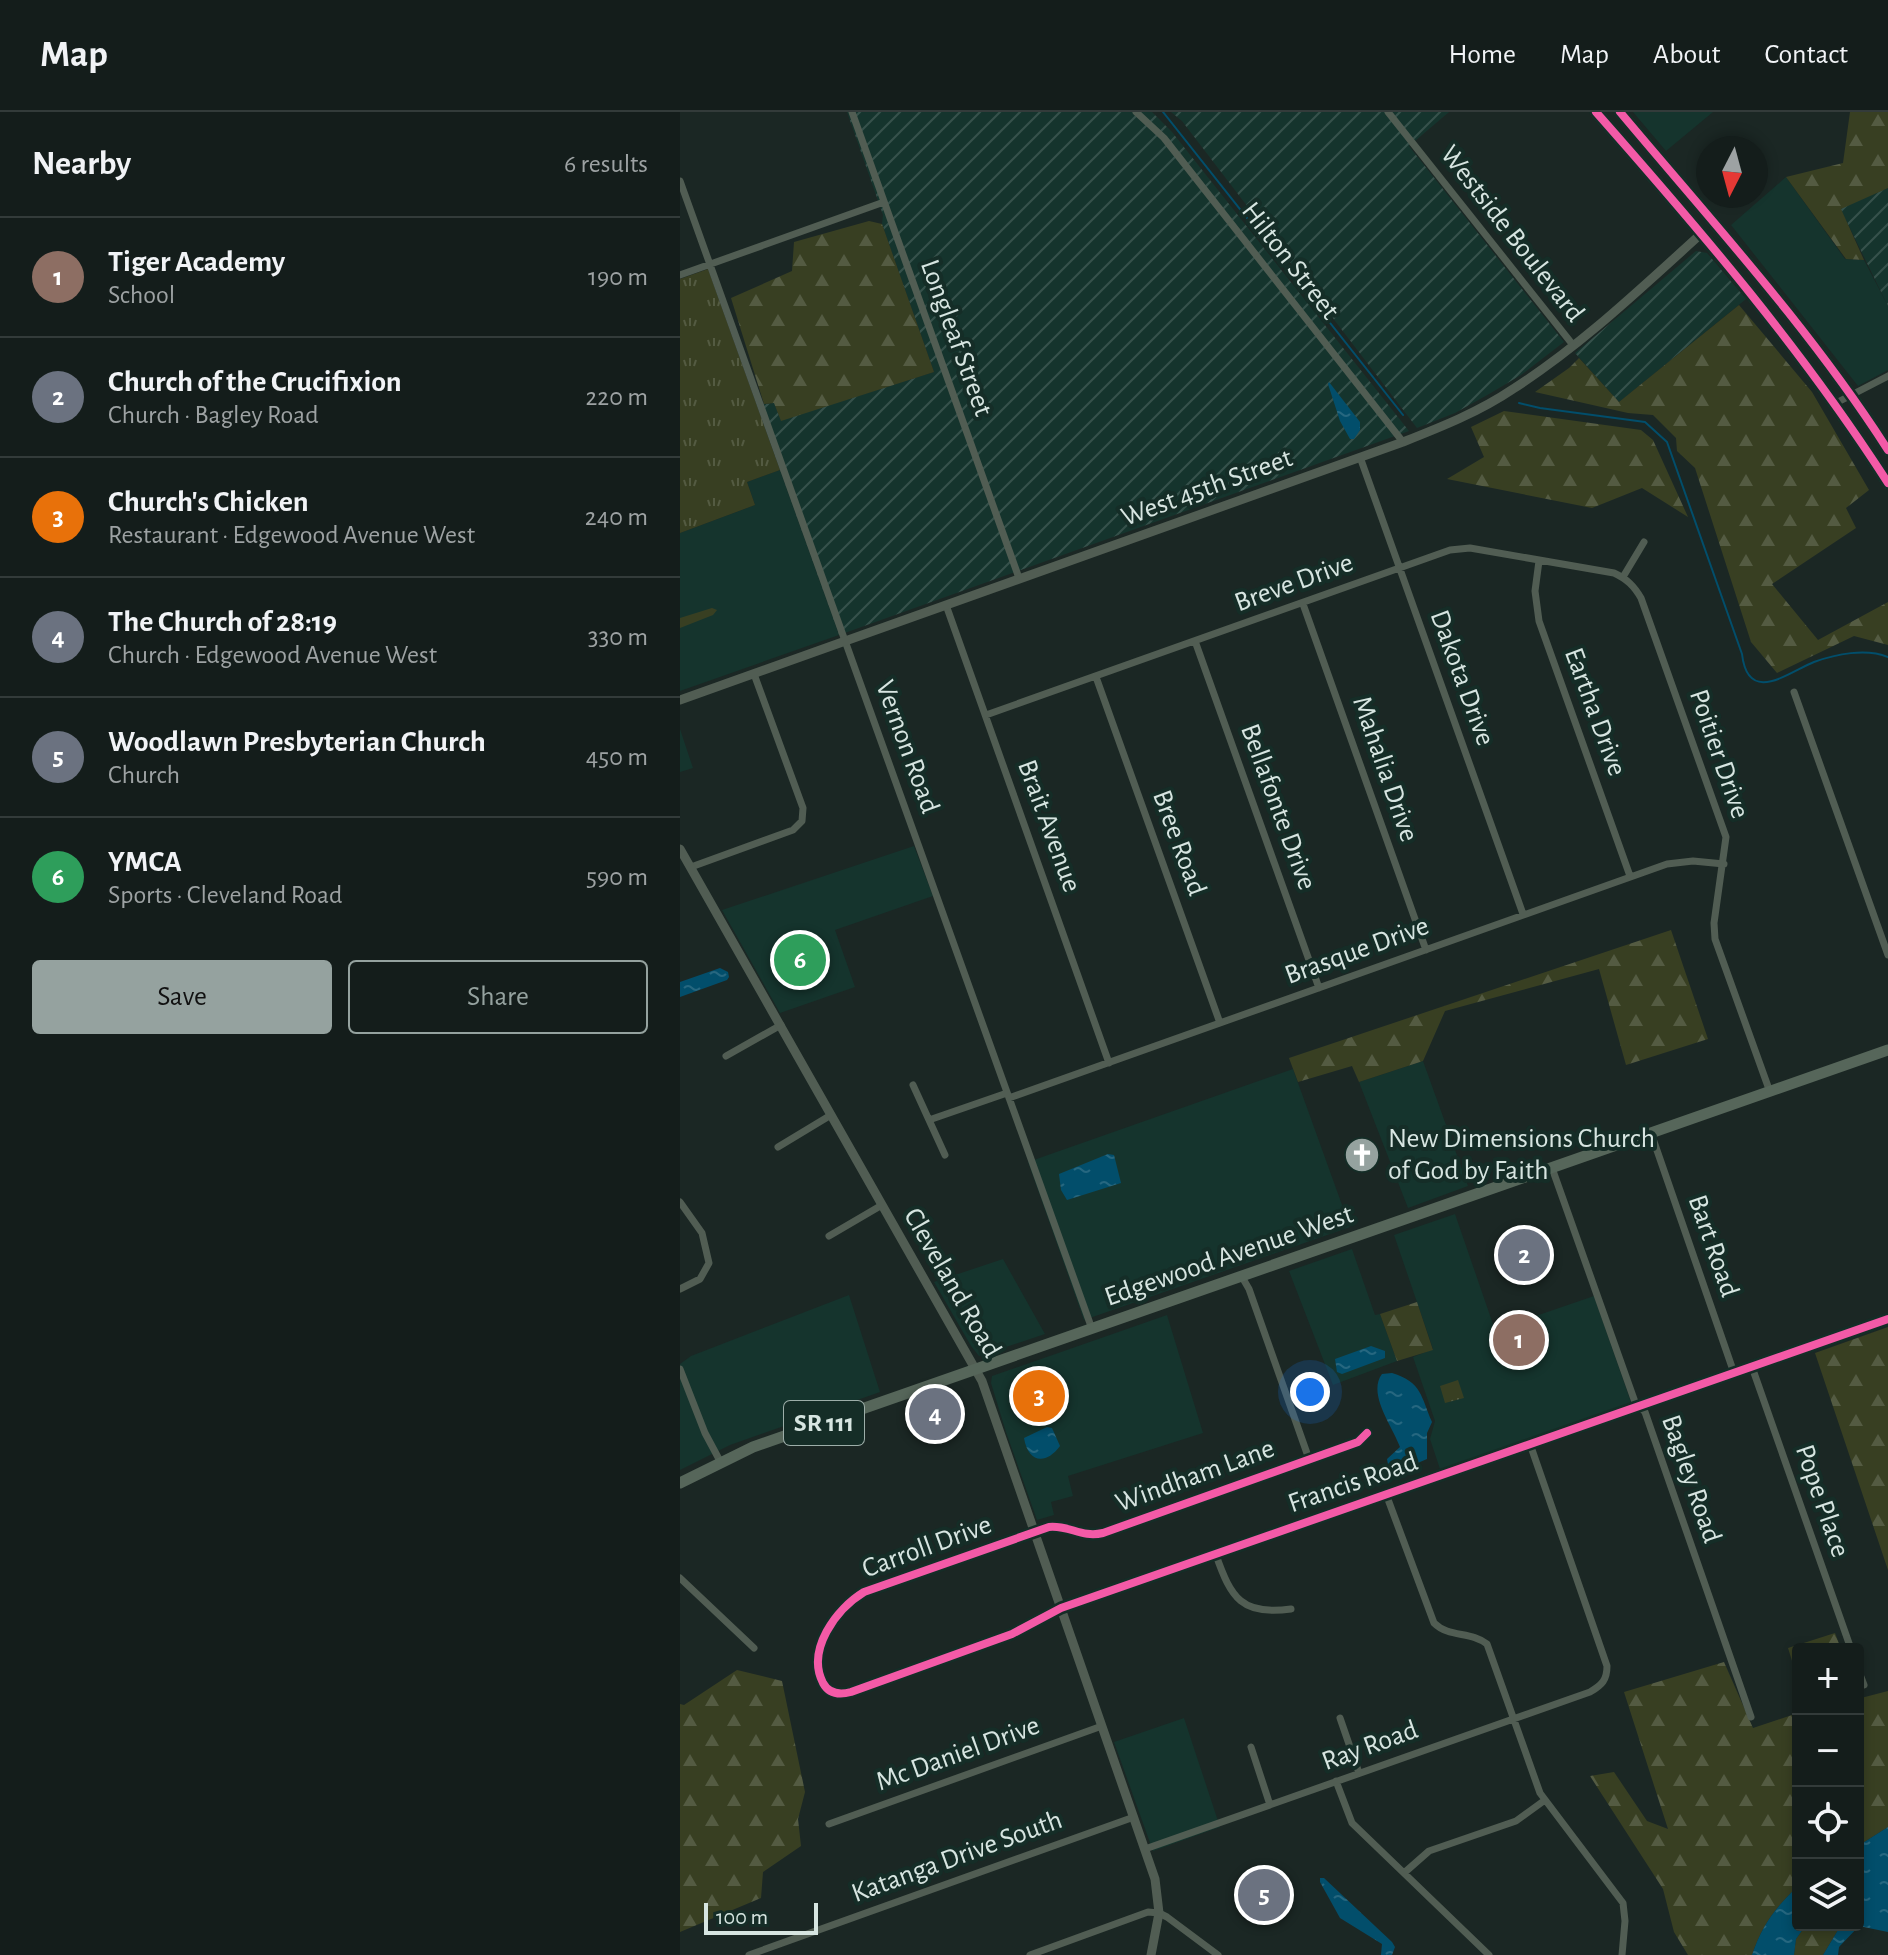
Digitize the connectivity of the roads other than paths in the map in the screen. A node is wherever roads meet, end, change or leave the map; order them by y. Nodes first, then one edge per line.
1 (852, 112) edge
2 (1136, 112) edge
3 (1388, 112) edge
4 (1596, 112) edge
5 (1620, 112) edge
6 (680, 181) edge
7 (1696, 198) edge
8 (884, 202) junction
9 (1700, 208) edge
10 (1704, 208) edge
11 (1702, 233) junction
12 (1735, 245) junction
13 (710, 265) junction
14 (680, 275) edge
15 (1573, 345) junction
16 (1888, 376) edge
17 (1852, 395) junction
18 (1836, 403) junction
19 (1403, 442) junction
20 (1888, 450) edge
21 (1360, 457) junction
22 (1888, 483) edge
23 (1644, 542) dead end
24 (1539, 561) junction
25 (1399, 568) junction
26 (1623, 577) junction
27 (1019, 578) junction
28 (1303, 604) junction
29 (946, 605) junction
30 (845, 640) junction
31 (1195, 641) junction
32 (754, 674) junction
33 (1096, 677) junction
34 (1794, 692) dead end
35 (680, 700) edge
36 (986, 715) junction
37 (680, 849) edge
38 (1724, 864) junction
39 (691, 867) junction
40 (1630, 876) junction
41 (1523, 914) junction
42 (1426, 950) junction
43 (1888, 955) edge
44 (1319, 988) junction
45 (1220, 1023) junction
46 (781, 1025) junction
47 (1888, 1050) edge
48 (726, 1056) dead end
49 (1109, 1063) junction
50 (913, 1085) dead end
51 (1770, 1092) junction
52 (1008, 1095) junction
53 (831, 1115) junction
54 (929, 1120) junction
55 (1651, 1133) junction
56 (778, 1147) dead end
57 (945, 1155) dead end
58 (1552, 1168) junction
59 (680, 1202) edge
60 (882, 1205) junction
61 (829, 1236) dead end
62 (1242, 1277) junction
63 (680, 1289) edge
64 (1888, 1319) edge
65 (1092, 1329) junction
66 (1752, 1367) junction
67 (680, 1369) edge
68 (976, 1370) junction
69 (1734, 1373) junction
70 (1639, 1406) junction
71 (1367, 1433) dead end
72 (1530, 1444) junction
73 (1309, 1459) junction
74 (720, 1461) junction
75 (680, 1483) edge
76 (1386, 1494) junction
77 (1034, 1531) junction
78 (1216, 1555) junction
79 (680, 1578) edge
80 (1061, 1608) junction
81 (1291, 1609) dead end
82 (1849, 1643) edge
83 (754, 1648) dead end
84 (836, 1694) joint
85 (1751, 1717) dead end
86 (1340, 1718) dead end
87 (1514, 1718) junction
88 (1102, 1726) junction
89 (1251, 1747) dead end
90 (1359, 1773) junction
91 (1336, 1781) junction
92 (1545, 1800) junction
93 (1270, 1805) junction
94 (1134, 1817) junction
95 (829, 1824) dead end
96 (1145, 1849) junction
97 (1404, 1873) junction
98 (1159, 1913) junction
99 (749, 1955) edge
100 (1030, 1955) edge
101 (1151, 1955) edge
102 (1218, 1955) edge
103 (1489, 1955) edge
104 (1622, 1955) edge

1 - 8 street, Longleaf Street
2 - 19 street, Hilton Street
3 - 15 street, Westside Boulevard
4 - 11 highway
5 - 7 highway
6 - 13 street, Vernon Road
8 - 13 street
8 - 27 street, Longleaf Street
9 - 11 highway
10 - 12 highway
11 - 12 highway
11 - 15 street, West 45th Street
11 - 18 highway
12 - 17 highway
13 - 14 street
13 - 30 street, Vernon Road
15 - 19 street, West 45th Street
16 - 17 street
17 - 18 street
17 - 20 highway
18 - 22 highway
19 - 21 street, West 45th Street
21 - 25 street, Dakota Drive
21 - 27 street, West 45th Street
23 - 26 street
24 - 25 street, Breve Drive
24 - 26 street, Breve Drive
24 - 40 street, Eartha Drive
25 - 28 street, Breve Drive
25 - 41 street, Dakota Drive
26 - 38 street, Poitier Drive
27 - 29 street, West 45th Street
28 - 31 street, Breve Drive
28 - 42 street, Mahalia Drive
29 - 30 street, West 45th Street
29 - 36 street, Brait Avenue
30 - 32 street, West 45th Street
30 - 52 street, Vernon Road
31 - 33 street, Breve Drive
31 - 44 street, Bellafonte Drive
32 - 35 street, West 45th Street
32 - 39 street
33 - 36 street, Breve Drive
33 - 45 street, Bree Road
34 - 43 street
36 - 49 street, Brait Avenue
37 - 39 street, Cleveland Road
38 - 40 street, Brasque Drive
38 - 51 street, Poitier Drive
39 - 46 street, Cleveland Road
40 - 41 street, Brasque Drive
41 - 42 street, Brasque Drive
42 - 44 street, Brasque Drive
44 - 45 street, Brasque Drive
45 - 49 street, Brasque Drive
46 - 48 street
46 - 53 street, Cleveland Road
47 - 51 main road, Edgewood Avenue West / SR 111
49 - 52 street, Brasque Drive
50 - 54 street
51 - 55 main road, Edgewood Avenue West / SR 111
52 - 54 street, Brasque Drive
52 - 65 street, Vernon Road
53 - 56 street
53 - 60 street, Cleveland Road
54 - 57 street
55 - 58 main road, Edgewood Avenue West / SR 111
55 - 69 street, Bart Road
58 - 62 main road, Edgewood Avenue West / SR 111
58 - 70 street, Bagley Road
59 - 63 street
60 - 61 street
60 - 68 street, Cleveland Road
62 - 65 main road, Edgewood Avenue West / SR 111
62 - 73 street
64 - 66 street, Francis Road
65 - 68 main road, Edgewood Avenue West / SR 111
66 - 69 street, Francis Road
66 - 82 street, Pope Place
67 - 74 street
68 - 74 main road, Edgewood Avenue West / SR 111
68 - 77 street, Cleveland Road
69 - 70 street, Francis Road
70 - 72 street, Francis Road
70 - 85 street, Bagley Road
71 - 73 street, Windham Lane
72 - 76 street, Francis Road
72 - 87 street, Ray Road
73 - 77 street, Windham Lane
74 - 75 main road, Edgewood Avenue West / SR 111
76 - 78 street, Francis Road
76 - 87 street
77 - 80 street, Cleveland Road
77 - 84 street, Carroll Drive
78 - 80 street, Francis Road
78 - 81 street
79 - 83 street
80 - 84 street, Francis Road
80 - 88 street, Cleveland Road
86 - 90 street
87 - 90 street, Ray Road
87 - 92 street
88 - 94 street, Cleveland Road
88 - 95 street, Mc Daniel Drive
89 - 93 street
90 - 91 street, Ray Road
91 - 93 street, Ray Road
91 - 97 street
92 - 97 street
92 - 104 street
93 - 96 street, Ray Road
94 - 96 street, Cleveland Road
94 - 99 street, Katanga Drive South
96 - 98 street, Cleveland Road
97 - 103 street
98 - 100 street
98 - 101 street, Cleveland Road
98 - 102 street

